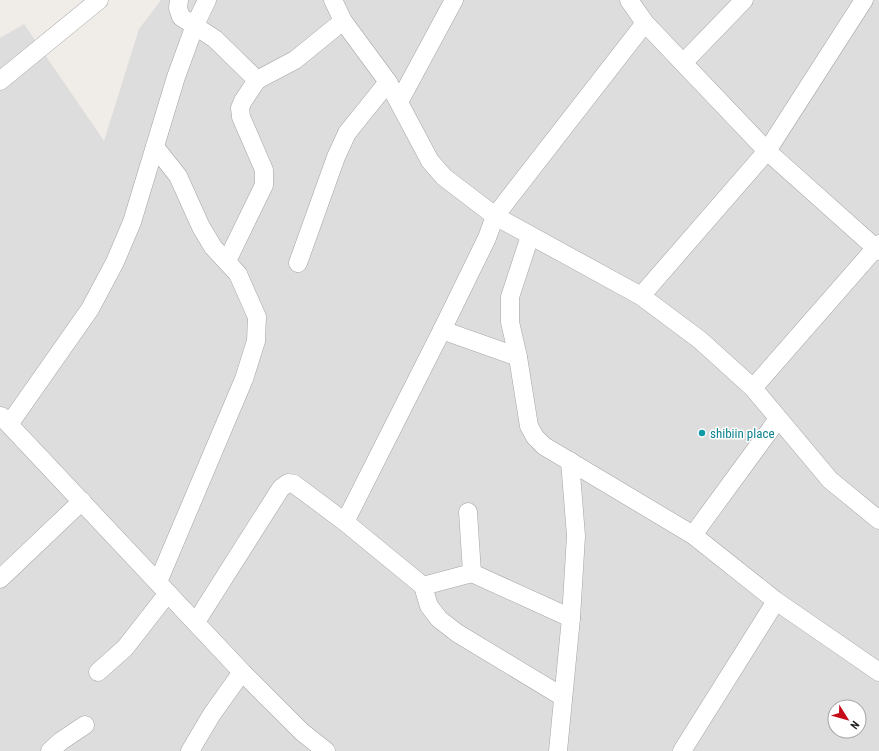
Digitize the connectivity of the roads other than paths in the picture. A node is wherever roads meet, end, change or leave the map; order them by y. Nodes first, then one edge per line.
1 (99, 0) edge
2 (179, 0) edge
3 (207, 0) edge
4 (333, 0) edge
5 (454, 0) edge
6 (629, 0) edge
7 (744, 0) edge
8 (864, 0) edge
9 (343, 21) junction
10 (645, 23) junction
11 (195, 25) junction
12 (683, 63) junction
13 (258, 80) junction
14 (0, 81) edge
15 (388, 82) junction
16 (400, 102) junction
17 (155, 147) junction
18 (766, 151) junction
19 (495, 216) junction
20 (530, 236) junction
21 (878, 247) edge
22 (227, 260) junction
23 (298, 263) dead end
24 (642, 296) junction
25 (442, 330) junction
26 (518, 357) junction
27 (753, 388) junction
28 (5, 419) edge
29 (778, 419) junction
30 (570, 461) junction
31 (82, 501) junction
32 (468, 512) dead end
33 (879, 520) edge
34 (345, 522) junction
35 (693, 535) junction
36 (472, 573) junction
37 (0, 579) edge
38 (423, 586) junction
39 (163, 587) junction
40 (776, 601) junction
41 (571, 618) junction
42 (196, 622) junction
43 (98, 672) dead end
44 (242, 672) junction
45 (879, 672) edge
46 (563, 697) junction
47 (86, 725) dead end
48 (50, 751) edge
49 (190, 751) edge
50 (326, 751) edge
51 (558, 751) edge
52 (682, 751) edge

1 - 14 street
2 - 11 street
3 - 11 street
4 - 9 street
5 - 16 street
6 - 10 street
7 - 12 street
8 - 18 street
9 - 13 street
9 - 15 street
10 - 12 street
10 - 19 street
11 - 13 street
11 - 17 street
12 - 18 street
13 - 22 street
15 - 16 street
15 - 23 street
16 - 19 street
17 - 22 street
17 - 28 street
18 - 21 street
18 - 24 street
19 - 20 street
19 - 25 street
20 - 24 street
20 - 26 street
21 - 27 street
22 - 39 street
24 - 27 street
25 - 26 street
25 - 34 street
26 - 30 street
27 - 29 street
28 - 31 street
29 - 33 street
29 - 35 street
30 - 35 street
30 - 41 street
31 - 37 street
31 - 39 street
32 - 36 street
34 - 38 street
34 - 42 street
35 - 40 street
36 - 38 street
36 - 41 street
38 - 46 street
39 - 42 street
39 - 43 street
40 - 45 street
40 - 52 street
41 - 46 street
42 - 44 street
44 - 49 street
44 - 50 street
46 - 51 street
47 - 48 street

